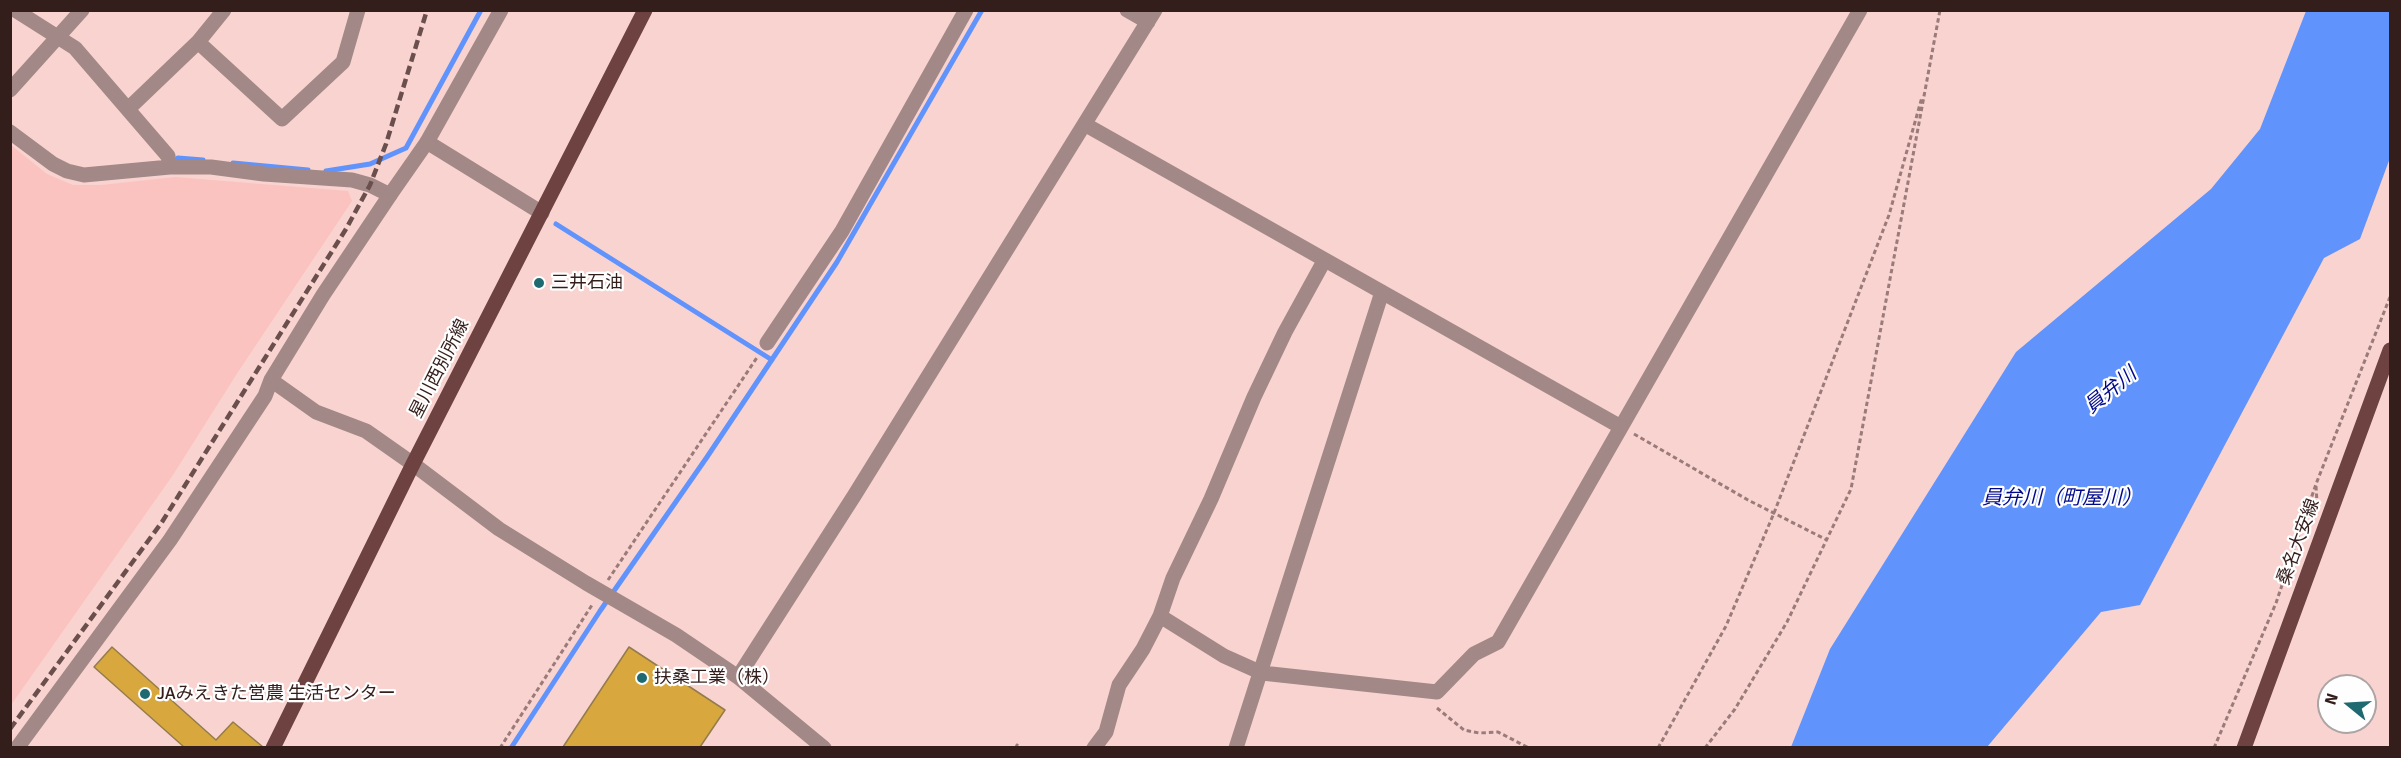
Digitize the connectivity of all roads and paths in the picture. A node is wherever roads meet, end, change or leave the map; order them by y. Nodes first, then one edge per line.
1 (15, 10) edge
2 (82, 10) edge
3 (224, 10) edge
4 (358, 10) edge
5 (501, 10) edge
6 (645, 10) edge
7 (966, 10) edge
8 (1127, 10) edge
9 (1860, 10) edge
10 (1940, 10) edge
11 (1152, 16) edge
12 (59, 37) junction
13 (198, 42) junction
14 (1927, 78) junction
15 (10, 90) edge
16 (128, 110) junction
17 (1086, 125) junction
18 (10, 132) edge
19 (427, 142) junction
20 (170, 167) junction
21 (390, 195) junction
22 (542, 213) junction
23 (1324, 261) junction
24 (1382, 292) junction
25 (2391, 297) edge
26 (767, 343) dead end
27 (2391, 350) edge
28 (754, 363) dead end
29 (271, 380) junction
30 (1621, 427) junction
31 (413, 464) junction
32 (1774, 513) junction
33 (1827, 540) junction
34 (608, 596) junction
35 (1160, 616) junction
36 (1262, 673) junction
37 (738, 677) junction
38 (1422, 691) junction
39 (17, 747) edge
40 (273, 747) edge
41 (500, 747) edge
42 (824, 747) edge
43 (1016, 747) edge
44 (1023, 747) edge
45 (1094, 747) edge
46 (1236, 747) edge
47 (1529, 747) edge
48 (1658, 747) edge
49 (1705, 747) edge
50 (2214, 747) edge
51 (2244, 747) edge

1 - 12 street
2 - 12 street
3 - 13 street
4 - 13 street
5 - 19 street
6 - 22 main road, 星川西別所線
7 - 26 street
8 - 11 street
9 - 30 street
10 - 14 path
11 - 17 street
12 - 15 street
12 - 16 street
13 - 16 street
14 - 32 path
14 - 33 path
16 - 20 street
17 - 23 street
17 - 37 street
18 - 20 street
19 - 21 street
19 - 22 street
20 - 21 street
21 - 29 street
22 - 31 main road, 星川西別所線
23 - 24 street
23 - 35 street
24 - 30 street
24 - 36 street
25 - 50 path
27 - 51 main road, 桑名大安線
28 - 34 path
29 - 31 street
29 - 39 street
30 - 32 path
30 - 38 street
31 - 34 street
31 - 40 main road, 星川西別所線
32 - 33 path
32 - 48 path
33 - 49 path
34 - 37 street
34 - 41 path
35 - 36 street
35 - 45 street
36 - 38 street
36 - 46 street
37 - 42 street
38 - 47 path
43 - 44 path

